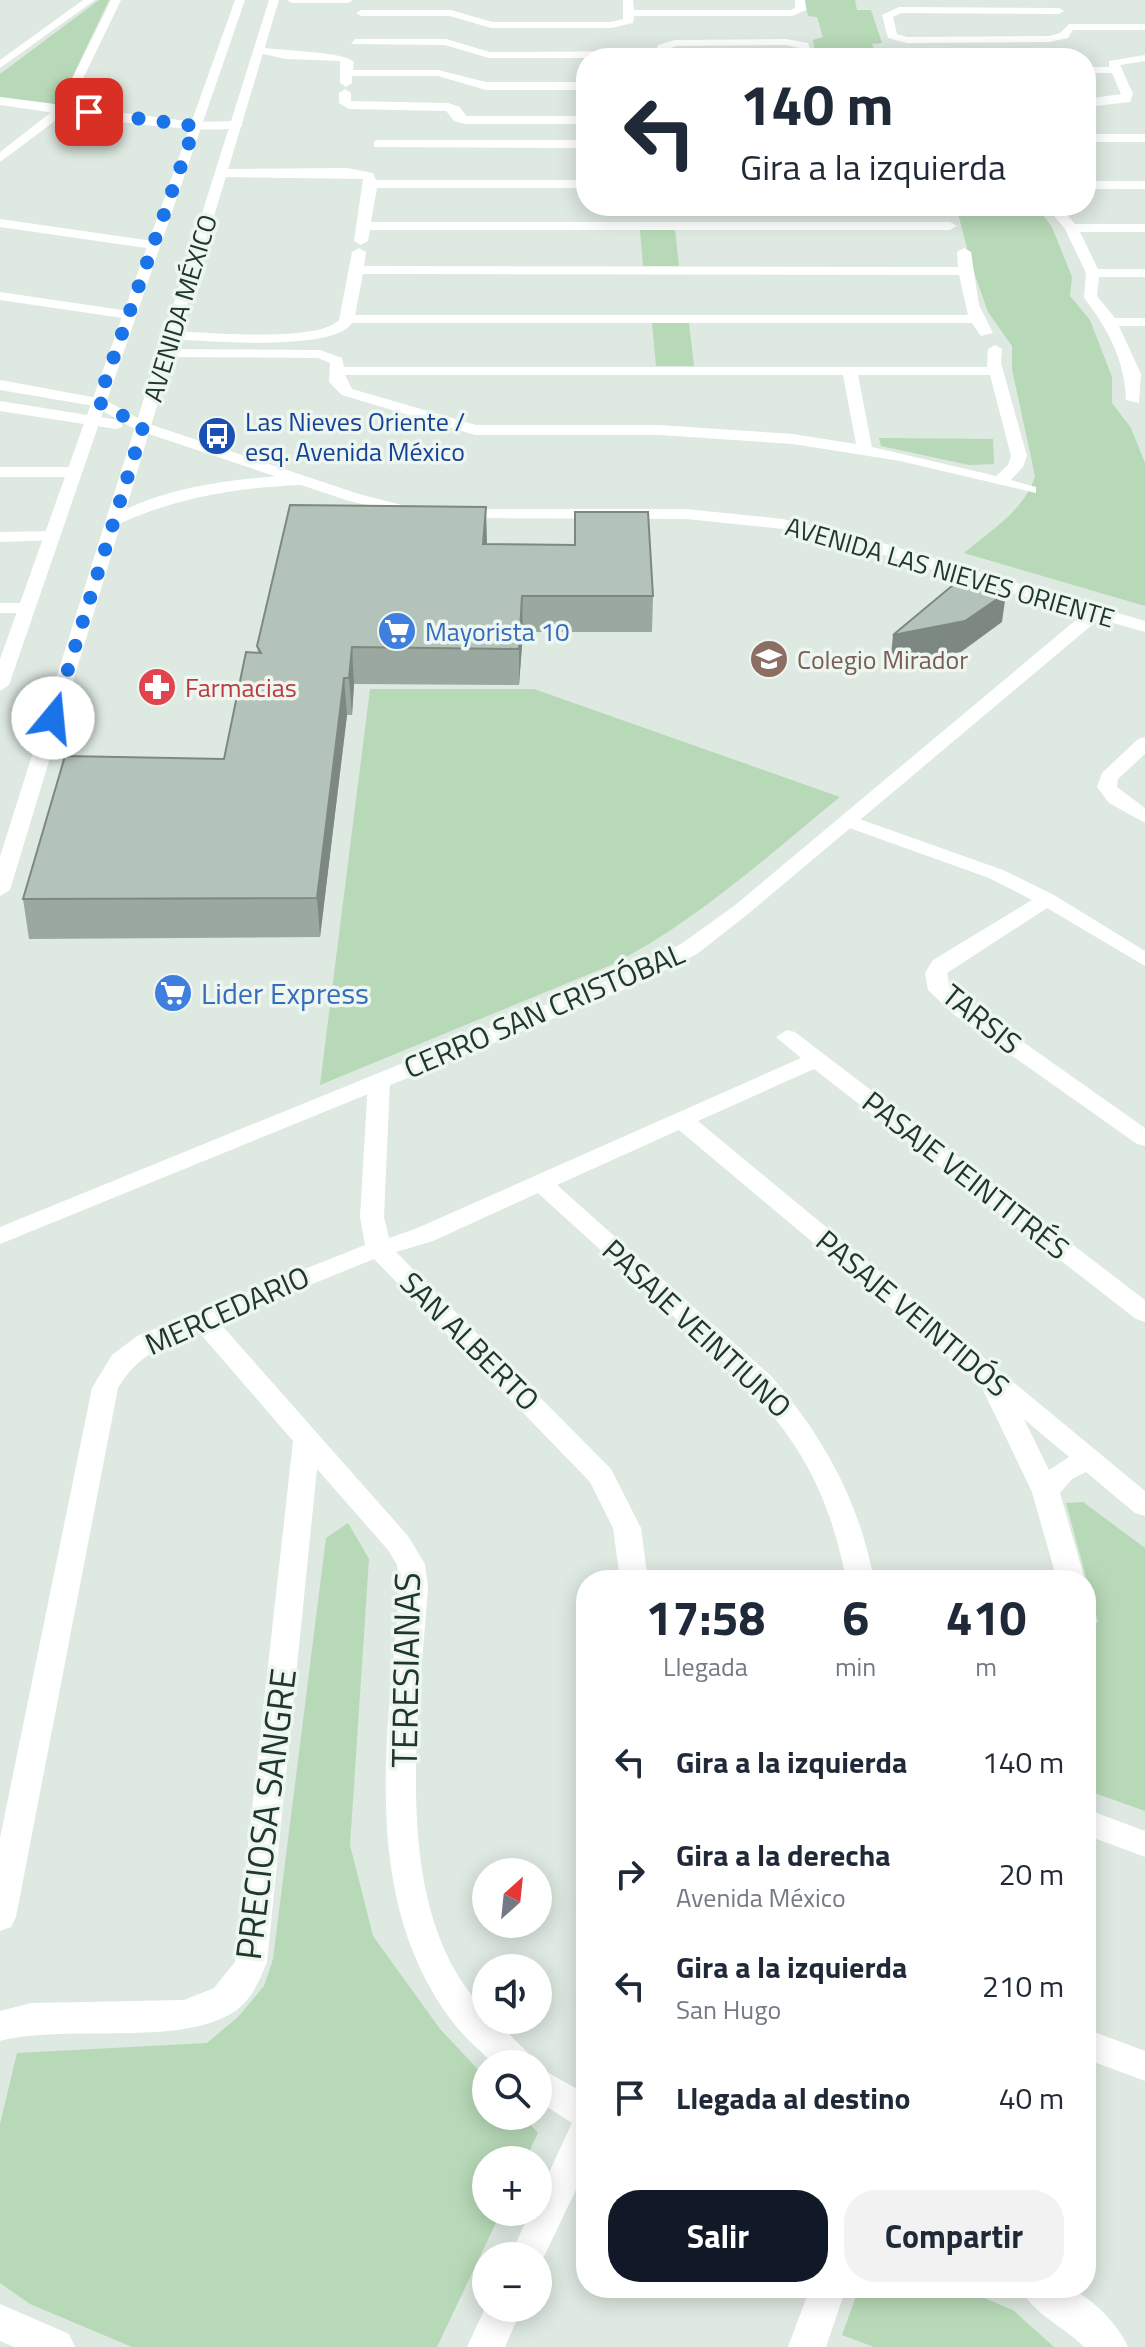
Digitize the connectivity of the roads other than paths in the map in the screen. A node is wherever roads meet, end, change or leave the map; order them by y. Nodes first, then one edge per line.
1 (90, 0) edge
2 (116, 0) edge
3 (240, 0) edge
4 (292, 0) edge
5 (346, 0) edge
6 (800, 0) edge
7 (299, 1) edge
8 (272, 5) edge
9 (938, 5) edge
10 (1056, 5) edge
11 (628, 6) edge
12 (1069, 27) junction
13 (1145, 27) edge
14 (358, 28) junction
15 (664, 48) edge
16 (805, 48) edge
17 (258, 50) junction
18 (331, 55) junction
19 (286, 56) junction
20 (576, 56) edge
21 (1145, 58) edge
22 (0, 65) edge
23 (254, 67) junction
24 (1096, 70) edge
25 (1116, 70) junction
26 (346, 83) junction
27 (576, 86) edge
28 (1125, 89) junction
29 (1145, 89) edge
30 (0, 101) edge
31 (1096, 102) edge
32 (63, 109) junction
33 (576, 120) edge
34 (237, 125) junction
35 (380, 125) junction
36 (195, 126) junction
37 (1096, 138) edge
38 (1145, 138) edge
39 (576, 143) edge
40 (0, 158) edge
41 (224, 167) junction
42 (371, 184) junction
43 (576, 184) edge
44 (1096, 185) edge
45 (1145, 185) edge
46 (947, 216) edge
47 (1061, 216) edge
48 (0, 223) edge
49 (364, 226) junction
50 (950, 226) junction
51 (1071, 228) junction
52 (1145, 228) edge
53 (153, 245) junction
54 (355, 270) junction
55 (965, 271) junction
56 (1093, 273) junction
57 (1145, 273) edge
58 (0, 296) edge
59 (129, 315) junction
60 (347, 319) junction
61 (978, 319) junction
62 (1111, 322) junction
63 (1145, 322) edge
64 (171, 335) junction
65 (166, 353) junction
66 (338, 371) junction
67 (850, 371) junction
68 (996, 371) junction
69 (1139, 374) edge
70 (0, 385) edge
71 (98, 402) junction
72 (0, 406) edge
73 (1138, 408) edge
74 (92, 422) junction
75 (143, 427) junction
76 (865, 449) junction
77 (0, 472) edge
78 (74, 472) junction
79 (299, 480) junction
80 (1000, 481) junction
81 (1030, 490) dead end
82 (115, 520) junction
83 (52, 536) junction
84 (0, 537) edge
85 (0, 608) edge
86 (27, 608) junction
87 (1095, 613) junction
88 (1145, 627) edge
89 (0, 685) edge
90 (1145, 743) edge
91 (1145, 817) edge
92 (848, 821) junction
93 (0, 890) edge
94 (1047, 899) junction
95 (1145, 960) edge
96 (787, 1037) dead end
97 (816, 1060) junction
98 (379, 1081) junction
99 (682, 1120) junction
100 (1145, 1139) edge
101 (541, 1183) junction
102 (0, 1236) edge
103 (379, 1250) junction
104 (1145, 1313) edge
105 (201, 1318) junction
106 (986, 1374) junction
107 (307, 1439) junction
108 (1089, 1459) junction
109 (1046, 1492) junction
110 (1145, 1506) edge
111 (633, 1570) edge
112 (858, 1570) edge
113 (1068, 1570) edge
114 (1096, 1826) edge
115 (1145, 1844) edge
116 (0, 1917) edge
117 (0, 2026) edge
118 (1096, 2048) edge
119 (502, 2050) edge
120 (1145, 2066) edge
121 (552, 2091) edge
122 (576, 2107) edge
123 (576, 2153) edge
124 (534, 2242) edge
125 (824, 2298) edge
126 (1053, 2298) edge
127 (0, 2322) edge
128 (498, 2322) edge
129 (56, 2347) edge
130 (486, 2347) edge
131 (807, 2347) edge
132 (1109, 2347) edge

1 - 22 street
2 - 32 street
3 - 36 street, AVENIDA MÉXICO
4 - 7 street
5 - 7 street
5 - 14 street
6 - 11 street
7 - 8 street
8 - 17 street, AVENIDA MÉXICO
9 - 10 street
9 - 12 street
10 - 12 street
11 - 14 street
12 - 13 street
14 - 18 street
14 - 20 street
15 - 16 street
17 - 19 street
17 - 23 street, AVENIDA MÉXICO
18 - 19 street
18 - 26 street
19 - 23 street
21 - 25 street
23 - 34 street, AVENIDA MÉXICO
24 - 25 street
25 - 28 street
26 - 27 street
26 - 35 street
28 - 29 street
28 - 31 street
30 - 32 street
32 - 36 street
32 - 40 street
33 - 35 street
34 - 36 street
34 - 41 street, AVENIDA MÉXICO
35 - 39 street
35 - 41 street
36 - 53 street, AVENIDA MÉXICO
37 - 38 street
41 - 42 street
41 - 64 street, AVENIDA MÉXICO
42 - 43 street
42 - 49 street
44 - 45 street
46 - 50 street
47 - 51 street
48 - 53 street
49 - 50 street
49 - 54 street
50 - 55 street
51 - 52 street
51 - 56 street
53 - 59 street, AVENIDA MÉXICO
54 - 55 street
54 - 60 street
55 - 61 street
56 - 57 street
56 - 62 street
58 - 59 street
59 - 71 street, AVENIDA MÉXICO
60 - 61 street
60 - 64 street
61 - 68 street
62 - 63 street
62 - 69 street
64 - 65 street, AVENIDA MÉXICO
65 - 66 street
65 - 75 street, AVENIDA MÉXICO
66 - 67 street
66 - 76 street
67 - 68 street
67 - 76 street
68 - 80 street
69 - 73 street
70 - 71 street, AVENIDA LAS NIEVES ORIENTE
71 - 74 street, AVENIDA MÉXICO
71 - 75 street, AVENIDA LAS NIEVES ORIENTE
72 - 74 street, AVENIDA LAS NIEVES ORIENTE
74 - 75 street, AVENIDA LAS NIEVES ORIENTE
74 - 78 street, AVENIDA MÉXICO
75 - 79 street, AVENIDA LAS NIEVES ORIENTE
75 - 82 street, AVENIDA MÉXICO
76 - 80 street
77 - 78 street
78 - 83 street, AVENIDA MÉXICO
79 - 82 street
79 - 87 street, AVENIDA LAS NIEVES ORIENTE
80 - 81 street
82 - 93 street, AVENIDA MÉXICO
83 - 84 street
83 - 86 street, AVENIDA MÉXICO
85 - 86 street
86 - 89 street, AVENIDA MÉXICO
87 - 88 street, AVENIDA LAS NIEVES ORIENTE
87 - 92 street, CERRO SAN CRISTÓBAL
90 - 91 street
92 - 94 street
92 - 98 street, CERRO SAN CRISTÓBAL
94 - 95 street
94 - 100 street, TARSIS
96 - 97 street, PASAJE VEINTITRÉS
97 - 99 street, MERCEDARIO
97 - 104 street, PASAJE VEINTITRÉS
98 - 102 street, CERRO SAN CRISTÓBAL
98 - 103 street, SAN ALBERTO
99 - 101 street, MERCEDARIO
99 - 106 street, PASAJE VEINTIDÓS
101 - 103 street, MERCEDARIO
101 - 112 street, PASAJE VEINTIUNO
103 - 105 street, MERCEDARIO
103 - 111 street, SAN ALBERTO
105 - 107 street, TERESIANAS
105 - 116 street, MERCEDARIO
106 - 108 street, PASAJE VEINTIDÓS
106 - 109 street
107 - 117 street, PRECIOSA SANGRE
107 - 119 street, TERESIANAS
108 - 109 street
108 - 110 street, PASAJE VEINTIDÓS
109 - 113 street
114 - 115 street
118 - 120 street
121 - 122 street
123 - 124 street
125 - 131 street
126 - 132 street
127 - 129 street
128 - 130 street

